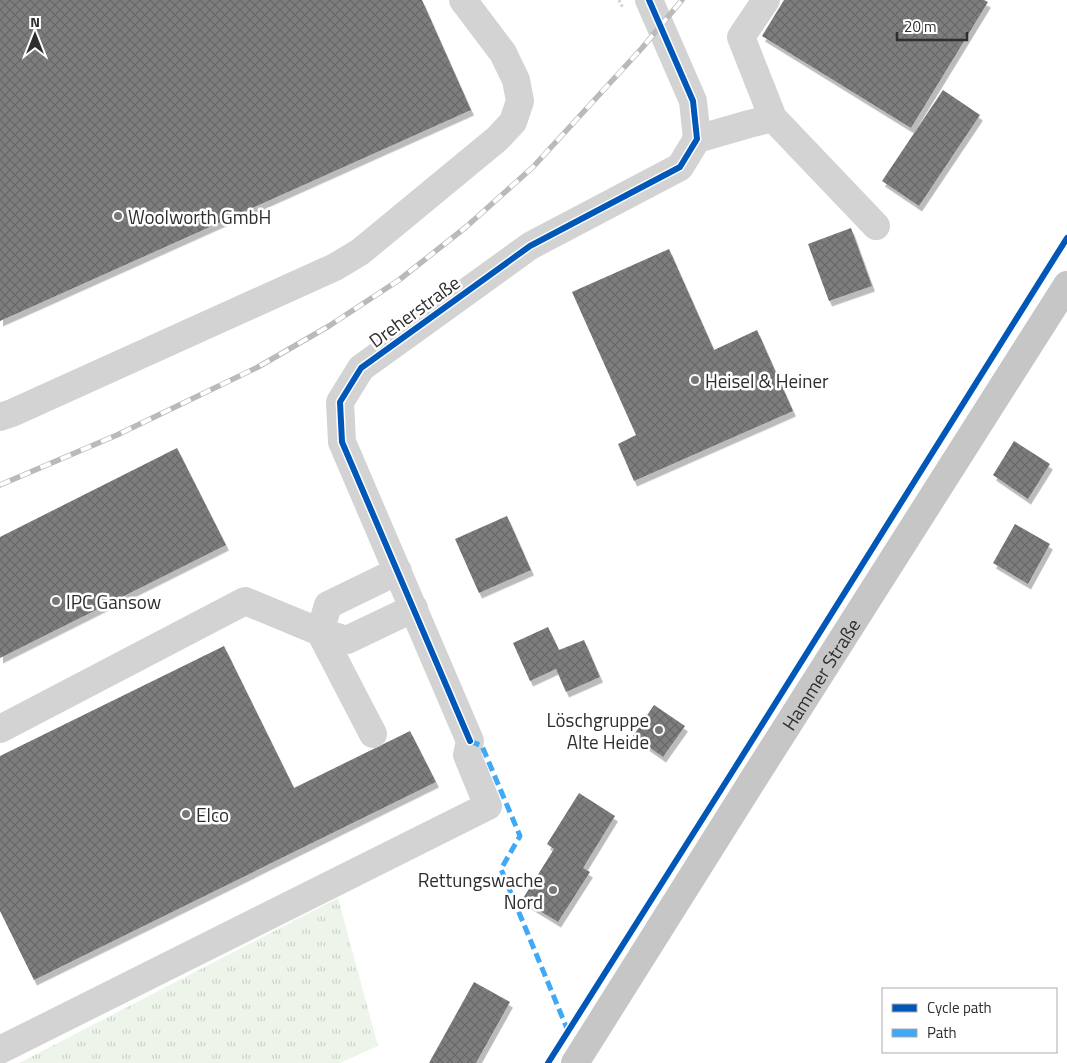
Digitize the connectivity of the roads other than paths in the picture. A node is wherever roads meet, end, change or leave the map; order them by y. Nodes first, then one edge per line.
1 (463, 0) edge
2 (649, 0) edge
3 (766, 0) edge
4 (773, 118) junction
5 (697, 139) junction
6 (876, 226) dead end
7 (1067, 285) edge
8 (0, 417) edge
9 (398, 571) junction
10 (414, 608) junction
11 (320, 632) junction
12 (0, 729) edge
13 (372, 734) dead end
14 (0, 1050) edge
15 (575, 1063) edge

1 - 8 street
2 - 5 street
3 - 4 street
4 - 5 street
4 - 6 street
5 - 9 street, Dreherstraße
7 - 15 main road, Hammer Straße
9 - 10 street, Dreherstraße
9 - 11 street
10 - 11 street
10 - 14 street, Dreherstraße
11 - 12 street
11 - 13 street

